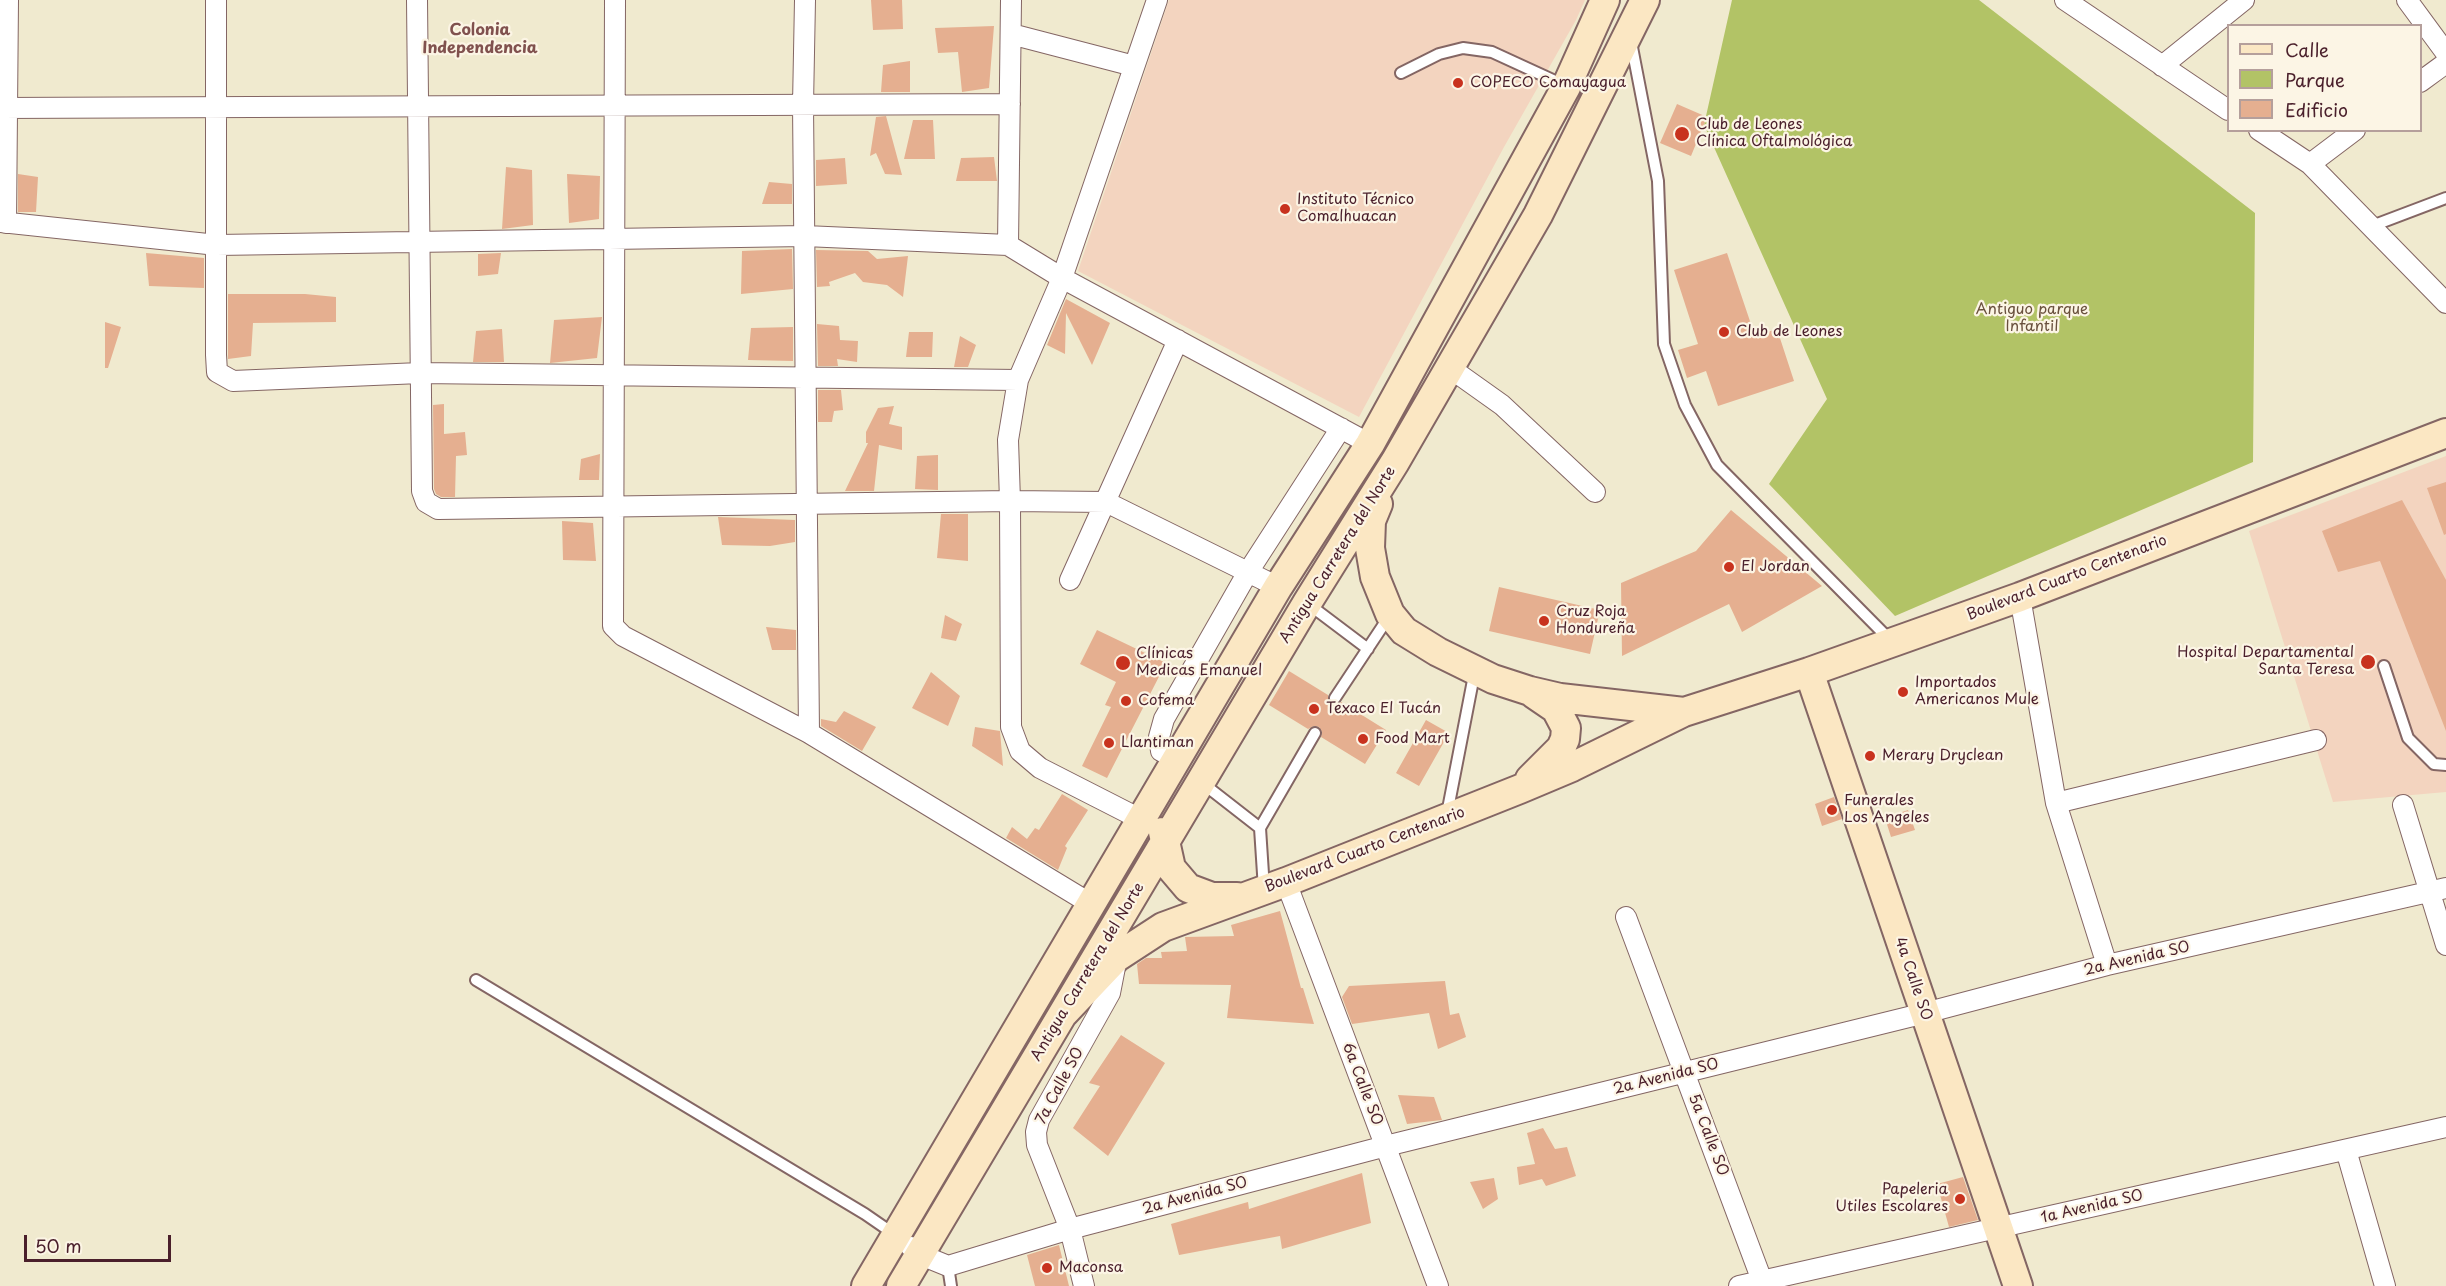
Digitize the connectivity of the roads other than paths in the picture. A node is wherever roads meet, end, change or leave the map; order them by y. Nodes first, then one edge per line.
1 (8, 0) edge
2 (216, 0) edge
3 (417, 0) edge
4 (615, 0) edge
5 (806, 0) edge
6 (1011, 0) edge
7 (1157, 0) edge
8 (1605, 0) edge
9 (1645, 0) edge
10 (2065, 0) edge
11 (2244, 0) edge
12 (2407, 0) edge
13 (1011, 34) junction
14 (1630, 35) junction
15 (2446, 53) edge
16 (2446, 63) edge
17 (1134, 66) junction
18 (2162, 66) junction
19 (1401, 73) dead end
20 (2422, 81) edge
21 (1566, 87) junction
22 (1010, 104) junction
23 (803, 105) junction
24 (418, 106) junction
25 (615, 106) junction
26 (217, 107) junction
27 (4, 108) edge
28 (2227, 109) edge
29 (2262, 132) edge
30 (2352, 132) edge
31 (2310, 164) junction
32 (2446, 198) edge
33 (3, 223) edge
34 (2372, 226) junction
35 (805, 236) junction
36 (615, 238) junction
37 (419, 241) junction
38 (217, 245) junction
39 (1008, 245) junction
40 (1062, 278) junction
41 (2446, 303) edge
42 (1178, 340) junction
43 (1450, 368) junction
44 (420, 373) junction
45 (615, 375) junction
46 (806, 376) junction
47 (1018, 380) junction
48 (1341, 428) junction
49 (2446, 433) edge
50 (1370, 444) junction
51 (1395, 462) junction
52 (1595, 492) dead end
53 (1010, 501) junction
54 (1106, 502) junction
55 (807, 503) junction
56 (614, 505) junction
57 (1248, 572) junction
58 (1070, 580) dead end
59 (1278, 587) junction
60 (2020, 597) junction
61 (1307, 603) junction
62 (1390, 614) junction
63 (1893, 642) junction
64 (1368, 648) junction
65 (2384, 666) dead end
66 (1475, 670) junction
67 (1809, 672) junction
68 (1530, 691) junction
69 (1335, 698) dead end
70 (1684, 712) junction
71 (809, 733) junction
72 (1315, 733) dead end
73 (2316, 740) dead end
74 (1176, 759) junction
75 (2446, 765) edge
76 (1200, 782) junction
77 (1521, 789) junction
78 (1157, 793) junction
79 (2056, 803) junction
80 (2403, 805) dead end
81 (1446, 818) junction
82 (1140, 819) junction
83 (1260, 828) junction
84 (1165, 842) junction
85 (1265, 889) junction
86 (2437, 890) edge
87 (1091, 904) junction
88 (1626, 917) dead end
89 (2446, 945) edge
90 (1117, 957) junction
91 (2107, 965) junction
92 (476, 980) dead end
93 (1065, 1013) junction
94 (1925, 1013) junction
95 (1684, 1072) junction
96 (2446, 1128) edge
97 (1386, 1146) junction
98 (2346, 1150) junction
99 (1998, 1228) junction
100 (1070, 1229) junction
101 (896, 1236) junction
102 (921, 1255) junction
103 (948, 1266) junction
104 (1763, 1283) edge
105 (866, 1286) edge
106 (901, 1286) edge
107 (951, 1286) edge
108 (1084, 1286) edge
109 (1438, 1286) edge
110 (1739, 1286) edge
111 (2018, 1286) edge
112 (2385, 1286) edge

1 - 27 street
2 - 26 street
3 - 24 street
4 - 25 street
5 - 23 street
6 - 13 street
7 - 17 street
8 - 21 main road, Antigua Carretera del Norte
9 - 14 main road, Antigua Carretera del Norte
10 - 18 street
11 - 18 street
12 - 15 street
13 - 17 street
13 - 22 street
14 - 43 main road, Antigua Carretera del Norte
14 - 63 lane
16 - 20 street
17 - 40 street
18 - 28 street
19 - 21 lane
21 - 50 main road, Antigua Carretera del Norte
22 - 23 street
22 - 39 street
23 - 25 street
23 - 35 street
24 - 25 street
24 - 26 street
24 - 37 street
25 - 36 street
26 - 27 street
26 - 38 street
27 - 33 street
29 - 31 street
30 - 31 street
31 - 34 street
32 - 34 lane
33 - 38 street
34 - 41 street
35 - 36 street
35 - 39 street
35 - 46 street
36 - 37 street
36 - 45 street
37 - 38 street
37 - 44 street
38 - 44 street
39 - 40 street
40 - 42 street
40 - 47 street
42 - 48 street
42 - 54 street
43 - 51 main road, Antigua Carretera del Norte
43 - 52 street
44 - 45 street
44 - 56 street
45 - 46 street
45 - 56 street
46 - 47 street
46 - 55 street
47 - 53 street
48 - 50 street
48 - 57 street
49 - 60 main road, Boulevard Cuarto Centenario
50 - 59 main road, Antigua Carretera del Norte
51 - 61 main road, Antigua Carretera del Norte
51 - 62 main road, Boulevard Cuarto Centenario
53 - 54 street
53 - 55 street
53 - 82 street
54 - 57 street
54 - 58 street
55 - 56 street
55 - 71 street
56 - 71 street
57 - 59 street
57 - 74 street
59 - 74 main road, Antigua Carretera del Norte
60 - 63 main road, Boulevard Cuarto Centenario
60 - 79 street
61 - 64 lane
61 - 76 main road, Antigua Carretera del Norte
62 - 64 lane
62 - 66 main road, Boulevard Cuarto Centenario
63 - 67 main road, Boulevard Cuarto Centenario
64 - 69 lane
65 - 75 lane
66 - 68 main road, Boulevard Cuarto Centenario
66 - 81 lane
67 - 70 main road, Boulevard Cuarto Centenario
67 - 94 main road, 4a Calle SO
68 - 70 main road, Boulevard Cuarto Centenario
68 - 77 main road
70 - 77 main road, Boulevard Cuarto Centenario
71 - 87 street
72 - 83 lane
73 - 79 street
74 - 78 main road, Antigua Carretera del Norte
76 - 83 lane
76 - 84 main road, Antigua Carretera del Norte
77 - 81 main road, Boulevard Cuarto Centenario
78 - 82 main road, Antigua Carretera del Norte
78 - 84 main road
79 - 91 street
80 - 86 street
81 - 85 main road, Boulevard Cuarto Centenario
82 - 87 main road, Antigua Carretera del Norte
83 - 85 lane
84 - 85 main road
84 - 93 main road, Antigua Carretera del Norte
85 - 90 main road, Boulevard Cuarto Centenario
85 - 97 street, 6a Calle SO
86 - 89 street
86 - 91 street, 2a Avenida SO
87 - 101 main road, Antigua Carretera del Norte
88 - 95 street, 5a Calle SO
90 - 93 main road, Boulevard Cuarto Centenario
90 - 100 street, 7a Calle SO
91 - 94 street, 2a Avenida SO
92 - 101 lane
93 - 102 main road, Antigua Carretera del Norte
94 - 95 street, 2a Avenida SO
94 - 99 main road, 4a Calle SO
95 - 97 street, 2a Avenida SO
95 - 104 street, 5a Calle SO
96 - 98 street, 1a Avenida SO
97 - 100 street, 2a Avenida SO
97 - 109 street, 6a Calle SO
98 - 99 street, 1a Avenida SO
98 - 112 street
99 - 104 street, 1a Avenida SO
99 - 111 main road, 4a Calle SO
100 - 103 street, 2a Avenida SO
100 - 108 street, 7a Calle SO
101 - 102 street
101 - 105 main road, Antigua Carretera del Norte
102 - 103 street
102 - 106 main road, Antigua Carretera del Norte
103 - 107 lane
104 - 110 street, 1a Avenida SO

